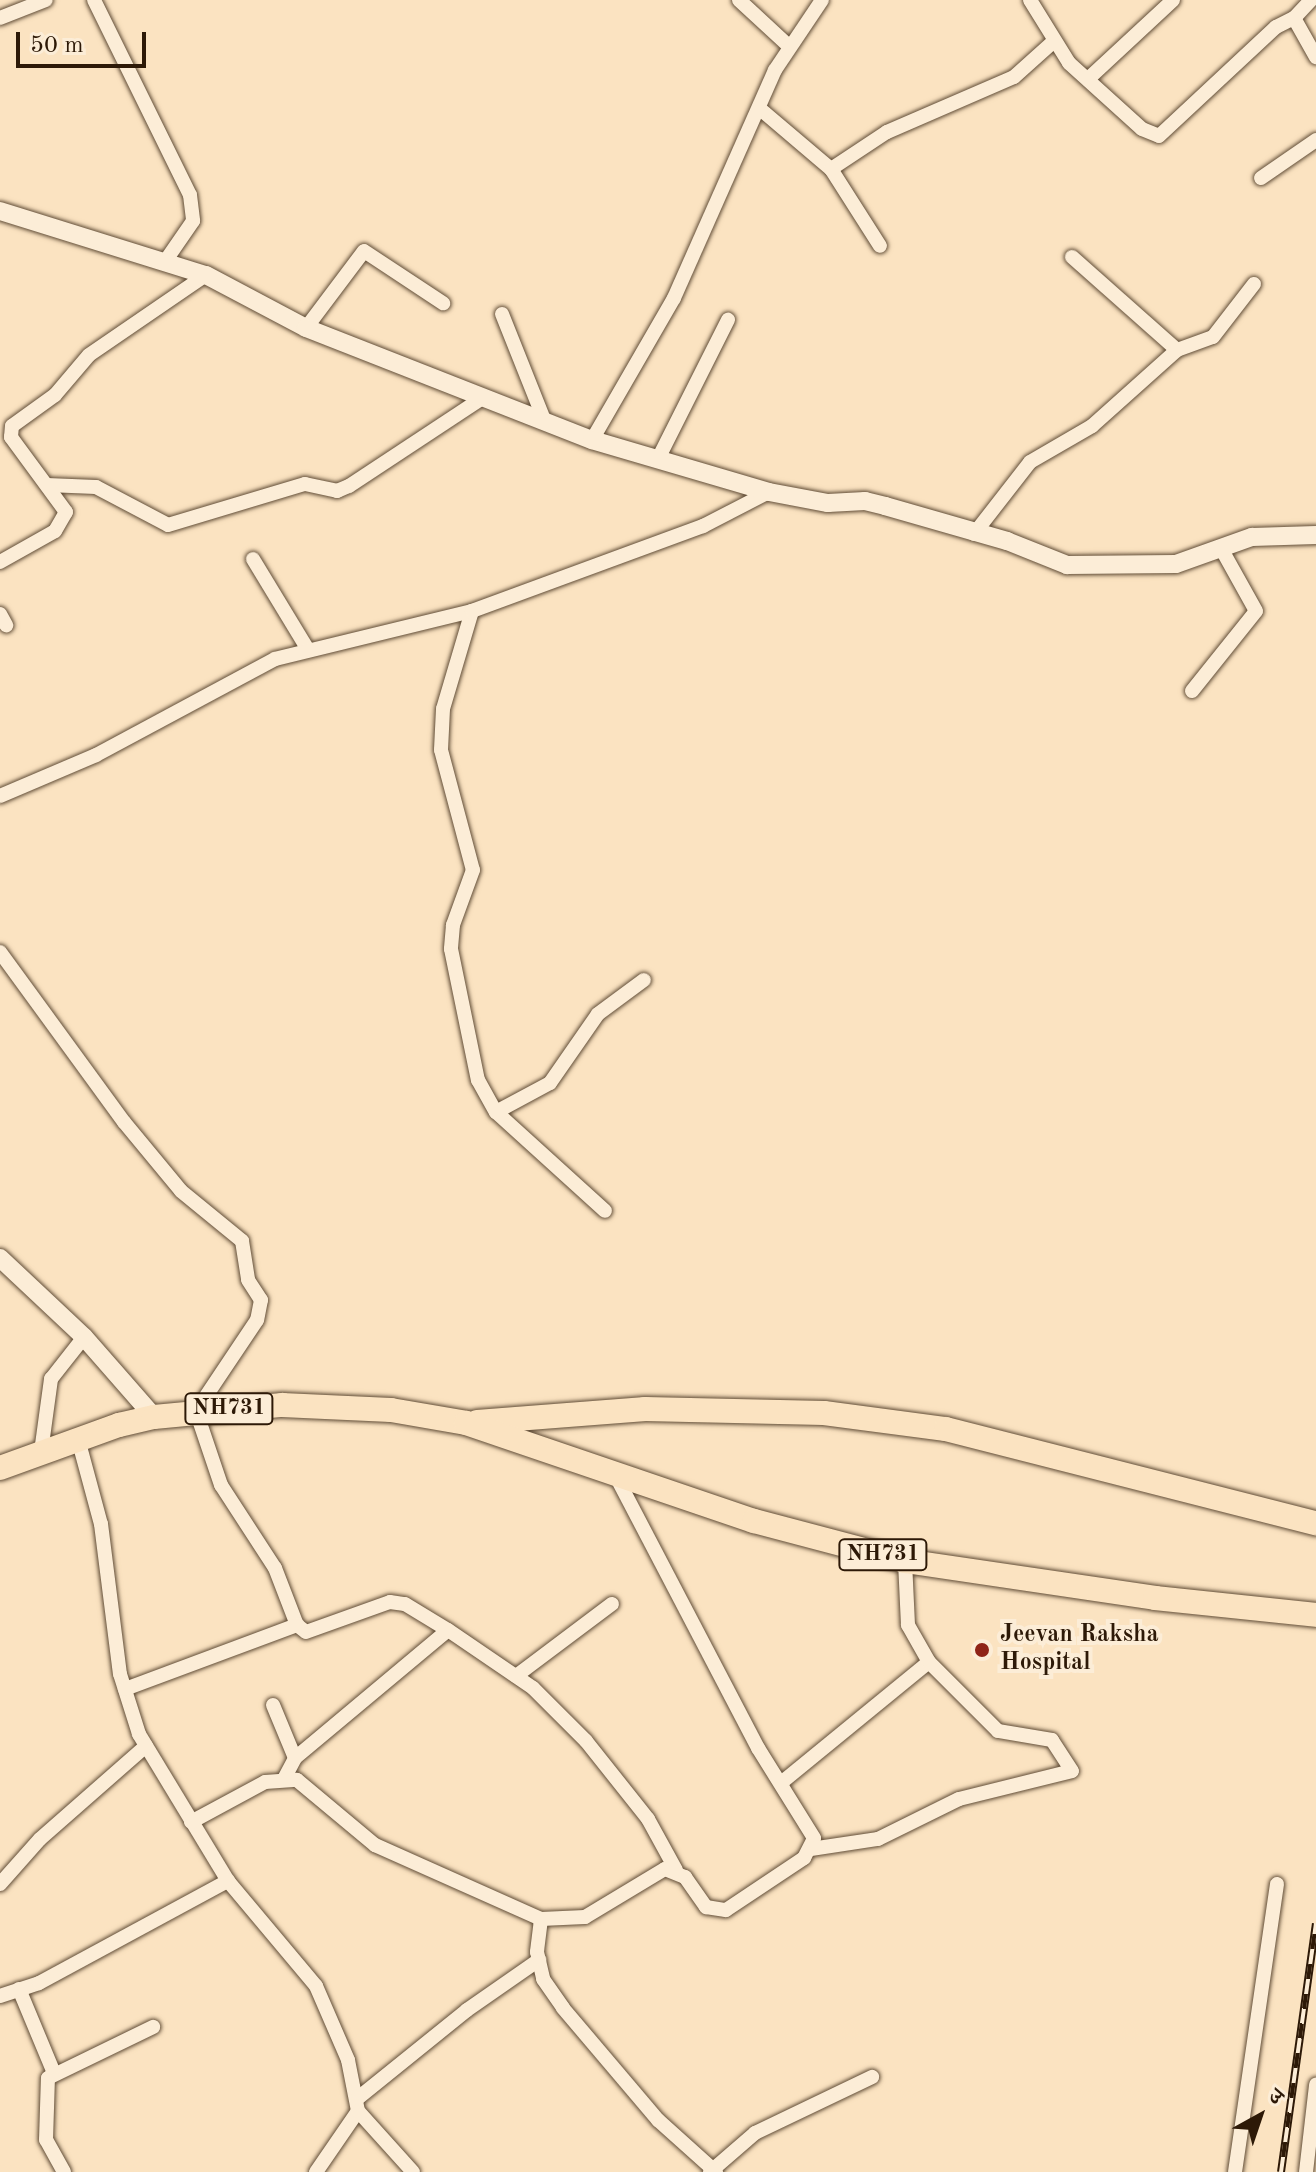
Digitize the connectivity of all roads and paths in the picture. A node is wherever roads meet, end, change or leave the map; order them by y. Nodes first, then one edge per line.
1 (46, 0) edge
2 (94, 0) edge
3 (739, 0) edge
4 (822, 0) edge
5 (1173, 0) edge
6 (1311, 0) edge
7 (1038, 3) edge
8 (0, 18) edge
9 (1294, 18) junction
10 (1053, 42) junction
11 (790, 47) junction
12 (1316, 57) edge
13 (1088, 79) junction
14 (759, 108) junction
15 (1316, 140) edge
16 (831, 169) junction
17 (1261, 178) dead end
18 (0, 211) edge
19 (880, 246) dead end
20 (1072, 257) dead end
21 (166, 260) junction
22 (206, 275) junction
23 (1254, 284) dead end
24 (443, 303) dead end
25 (502, 314) dead end
26 (728, 320) dead end
27 (306, 328) junction
28 (1177, 350) junction
29 (484, 397) junction
30 (545, 422) junction
31 (592, 440) junction
32 (658, 459) junction
33 (47, 485) junction
34 (769, 492) junction
35 (974, 534) junction
36 (1316, 535) edge
37 (1221, 548) junction
38 (253, 559) dead end
39 (0, 562) edge
40 (472, 611) junction
41 (307, 648) junction
42 (1192, 691) dead end
43 (0, 796) edge
44 (3, 962) edge
45 (644, 980) dead end
46 (496, 1112) junction
47 (605, 1211) dead end
48 (0, 1258) edge
49 (84, 1337) junction
50 (196, 1411) junction
51 (154, 1417) junction
52 (466, 1423) junction
53 (78, 1439) junction
54 (41, 1452) junction
55 (0, 1468) edge
56 (613, 1473) junction
57 (1316, 1523) edge
58 (905, 1561) junction
59 (612, 1604) dead end
60 (1316, 1615) edge
61 (297, 1625) junction
62 (448, 1630) junction
63 (929, 1662) junction
64 (516, 1676) junction
65 (125, 1689) junction
66 (273, 1705) dead end
67 (146, 1746) junction
68 (295, 1758) junction
69 (284, 1779) junction
70 (781, 1783) junction
71 (191, 1822) junction
72 (811, 1849) junction
73 (676, 1870) junction
74 (228, 1881) junction
75 (0, 1884) edge
76 (1277, 1884) dead end
77 (541, 1919) junction
78 (539, 1960) junction
79 (19, 1989) junction
80 (0, 1996) edge
81 (153, 2027) dead end
82 (54, 2073) junction
83 (872, 2077) dead end
84 (1316, 2085) edge
85 (358, 2104) junction
86 (712, 2171) edge
87 (64, 2172) edge
88 (316, 2172) edge
89 (413, 2172) edge
90 (1235, 2172) edge
91 (1306, 2172) edge

1 - 8 street
2 - 21 street
3 - 11 street
4 - 11 street
5 - 13 street
6 - 9 street
7 - 10 street
9 - 12 street
9 - 13 street
10 - 13 street
10 - 16 street
11 - 14 street
14 - 16 street
14 - 31 street
15 - 17 street
16 - 19 street
18 - 21 street
20 - 28 street
21 - 22 street
22 - 27 street
22 - 33 street
23 - 28 street
24 - 27 street
25 - 30 street
26 - 32 street
27 - 29 street
28 - 35 street
29 - 30 street
29 - 33 street
30 - 31 street
31 - 32 street
32 - 34 street
33 - 39 street
34 - 35 street
34 - 40 street
35 - 37 street
36 - 37 street
37 - 42 street
38 - 41 street
40 - 41 street
40 - 46 street
41 - 43 street
44 - 50 street
45 - 46 street
46 - 47 street
48 - 49 street
49 - 51 street
49 - 54 street
50 - 51 highway, NH731
50 - 52 highway, NH731
50 - 61 street
51 - 53 highway, NH731
52 - 56 highway, NH731
52 - 57 highway, NH731
53 - 54 highway, NH731
53 - 65 street
54 - 55 highway, NH731
56 - 58 highway, NH731
56 - 70 street
58 - 60 highway, NH731
58 - 63 street
59 - 64 street
61 - 62 street
61 - 65 street
62 - 64 street
62 - 68 street
63 - 70 street
63 - 72 street
64 - 73 street
65 - 67 street
66 - 68 street
67 - 71 street
67 - 75 street
68 - 69 street
69 - 71 street
69 - 77 street
70 - 72 street
71 - 74 street
72 - 73 street
73 - 77 street
74 - 79 street
74 - 85 street
76 - 90 street
77 - 78 street
78 - 85 street
78 - 86 street
79 - 80 street
79 - 82 street
81 - 82 street
82 - 87 street
83 - 86 street
84 - 91 street
85 - 88 street
85 - 89 street

